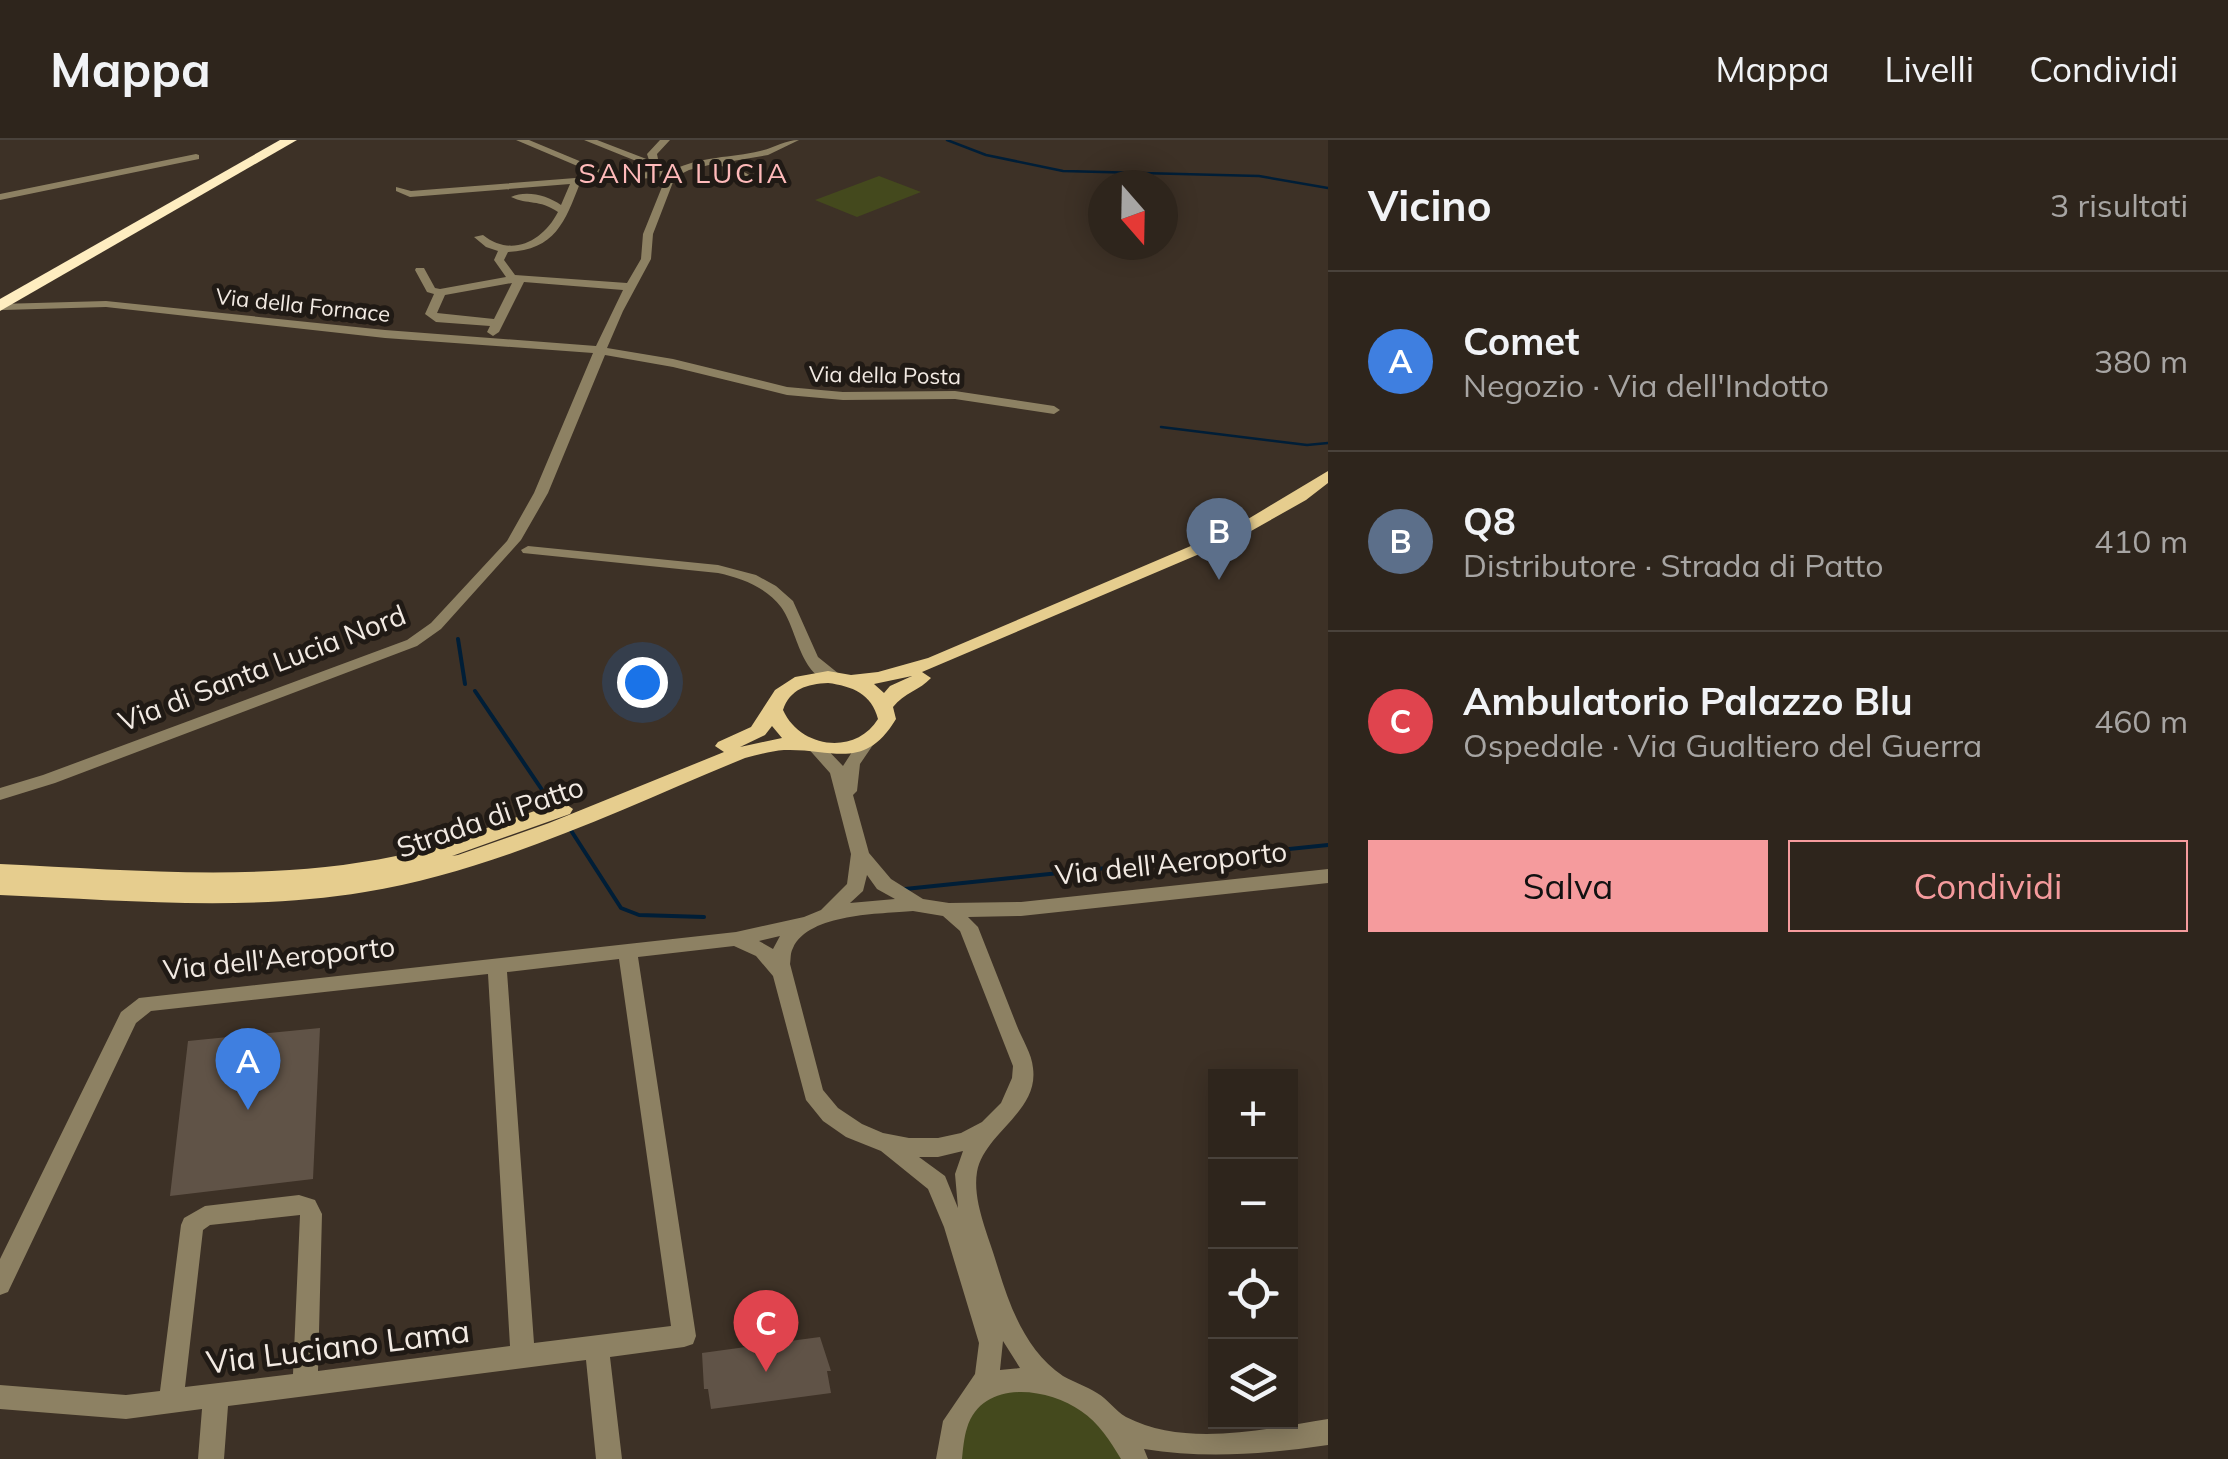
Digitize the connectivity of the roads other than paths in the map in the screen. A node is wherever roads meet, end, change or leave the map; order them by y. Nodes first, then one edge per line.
1 (282, 140) edge
2 (290, 140) edge
3 (521, 140) edge
4 (589, 140) edge
5 (665, 140) edge
6 (794, 140) edge
7 (567, 146) dead end
8 (550, 152) junction
9 (196, 157) dead end
10 (721, 162) junction
11 (655, 163) junction
12 (674, 173) junction
13 (611, 176) junction
14 (748, 178) dead end
15 (577, 179) junction
16 (398, 189) dead end
17 (0, 196) edge
18 (516, 197) dead end
19 (564, 212) junction
20 (578, 214) dead end
21 (479, 237) dead end
22 (504, 249) junction
23 (420, 270) dead end
24 (518, 279) junction
25 (630, 287) junction
26 (440, 292) junction
27 (19, 293) junction
28 (1, 304) edge
29 (497, 323) junction
30 (489, 341) junction
31 (599, 350) junction
32 (1054, 410) dead end
33 (1328, 476) edge
34 (1328, 492) edge
35 (524, 540) junction
36 (804, 650) junction
37 (843, 679) junction
38 (786, 689) junction
39 (884, 705) junction
40 (774, 710) junction
41 (867, 742) junction
42 (811, 746) junction
43 (0, 794) edge
44 (848, 796) junction
45 (860, 854) junction
46 (0, 872) edge
47 (1328, 876) edge
48 (0, 887) edge
49 (938, 908) junction
50 (1021, 909) junction
51 (827, 915) junction
52 (804, 924) junction
53 (736, 939) junction
54 (978, 946) junction
55 (627, 950) junction
56 (497, 964) junction
57 (783, 976) junction
58 (990, 1132) junction
59 (886, 1144) junction
60 (0, 1284) edge
61 (596, 1347) junction
62 (523, 1356) junction
63 (1053, 1382) junction
64 (305, 1385) junction
65 (216, 1396) junction
66 (975, 1396) junction
67 (0, 1397) edge
68 (171, 1402) junction
69 (1117, 1426) junction
70 (1328, 1432) edge
71 (1234, 1444) junction
72 (945, 1453) edge
73 (211, 1459) edge
74 (609, 1459) edge
75 (1135, 1459) edge
76 (1180, 1459) edge

1 - 27 highway
2 - 27 highway
3 - 8 street
4 - 11 street
5 - 11 street
6 - 10 street
7 - 8 street
8 - 13 street
9 - 17 street
10 - 12 street
10 - 14 street
11 - 12 street
12 - 13 street
12 - 25 street, Via di Santa Lucia Nord
13 - 15 street
15 - 16 street
15 - 19 street
18 - 19 street
19 - 20 street
19 - 22 street
21 - 22 street
22 - 24 street
23 - 26 street
24 - 25 street
24 - 26 street
24 - 29 street
25 - 31 street, Via di Santa Lucia Nord
26 - 29 street
27 - 28 highway
28 - 30 street, Via della Fornace
29 - 30 street
30 - 31 street, Via della Fornace
31 - 32 street, Via della Posta
31 - 35 street, Via di Santa Lucia Nord
33 - 37 main road
34 - 39 main road
35 - 36 street
35 - 43 street, Via di Santa Lucia Nord
36 - 37 street
36 - 38 street
37 - 38 main road
37 - 39 main road
38 - 40 main road
39 - 41 main road
40 - 42 main road
40 - 46 main road, Strada di Patto
41 - 42 main road
41 - 44 street
42 - 44 street
42 - 48 main road, Strada di Patto
44 - 45 street
45 - 49 street
45 - 51 street
47 - 50 street, Via dell'Aeroporto
49 - 50 street, Via dell'Aeroporto
49 - 51 street
49 - 54 street
50 - 54 street, Via dell'Aeroporto
51 - 52 street
52 - 53 street, Via dell'Aeroporto
52 - 57 street
53 - 55 street, Via dell'Aeroporto
53 - 57 street
54 - 58 street
55 - 56 street, Via dell'Aeroporto
55 - 61 street, Via Luciano Lama
56 - 60 street, Via dell'Aeroporto
56 - 62 street
57 - 59 street
58 - 59 street
58 - 63 street
59 - 66 street
61 - 62 street, Via Luciano Lama
61 - 74 street
62 - 64 street, Via Luciano Lama
63 - 66 street
63 - 69 street
64 - 65 street, Via Luciano Lama
64 - 68 street
65 - 68 street, Via Luciano Lama
65 - 73 street
66 - 72 street
67 - 68 street, Via Luciano Lama
69 - 71 street
69 - 75 street
70 - 71 street
71 - 76 street

